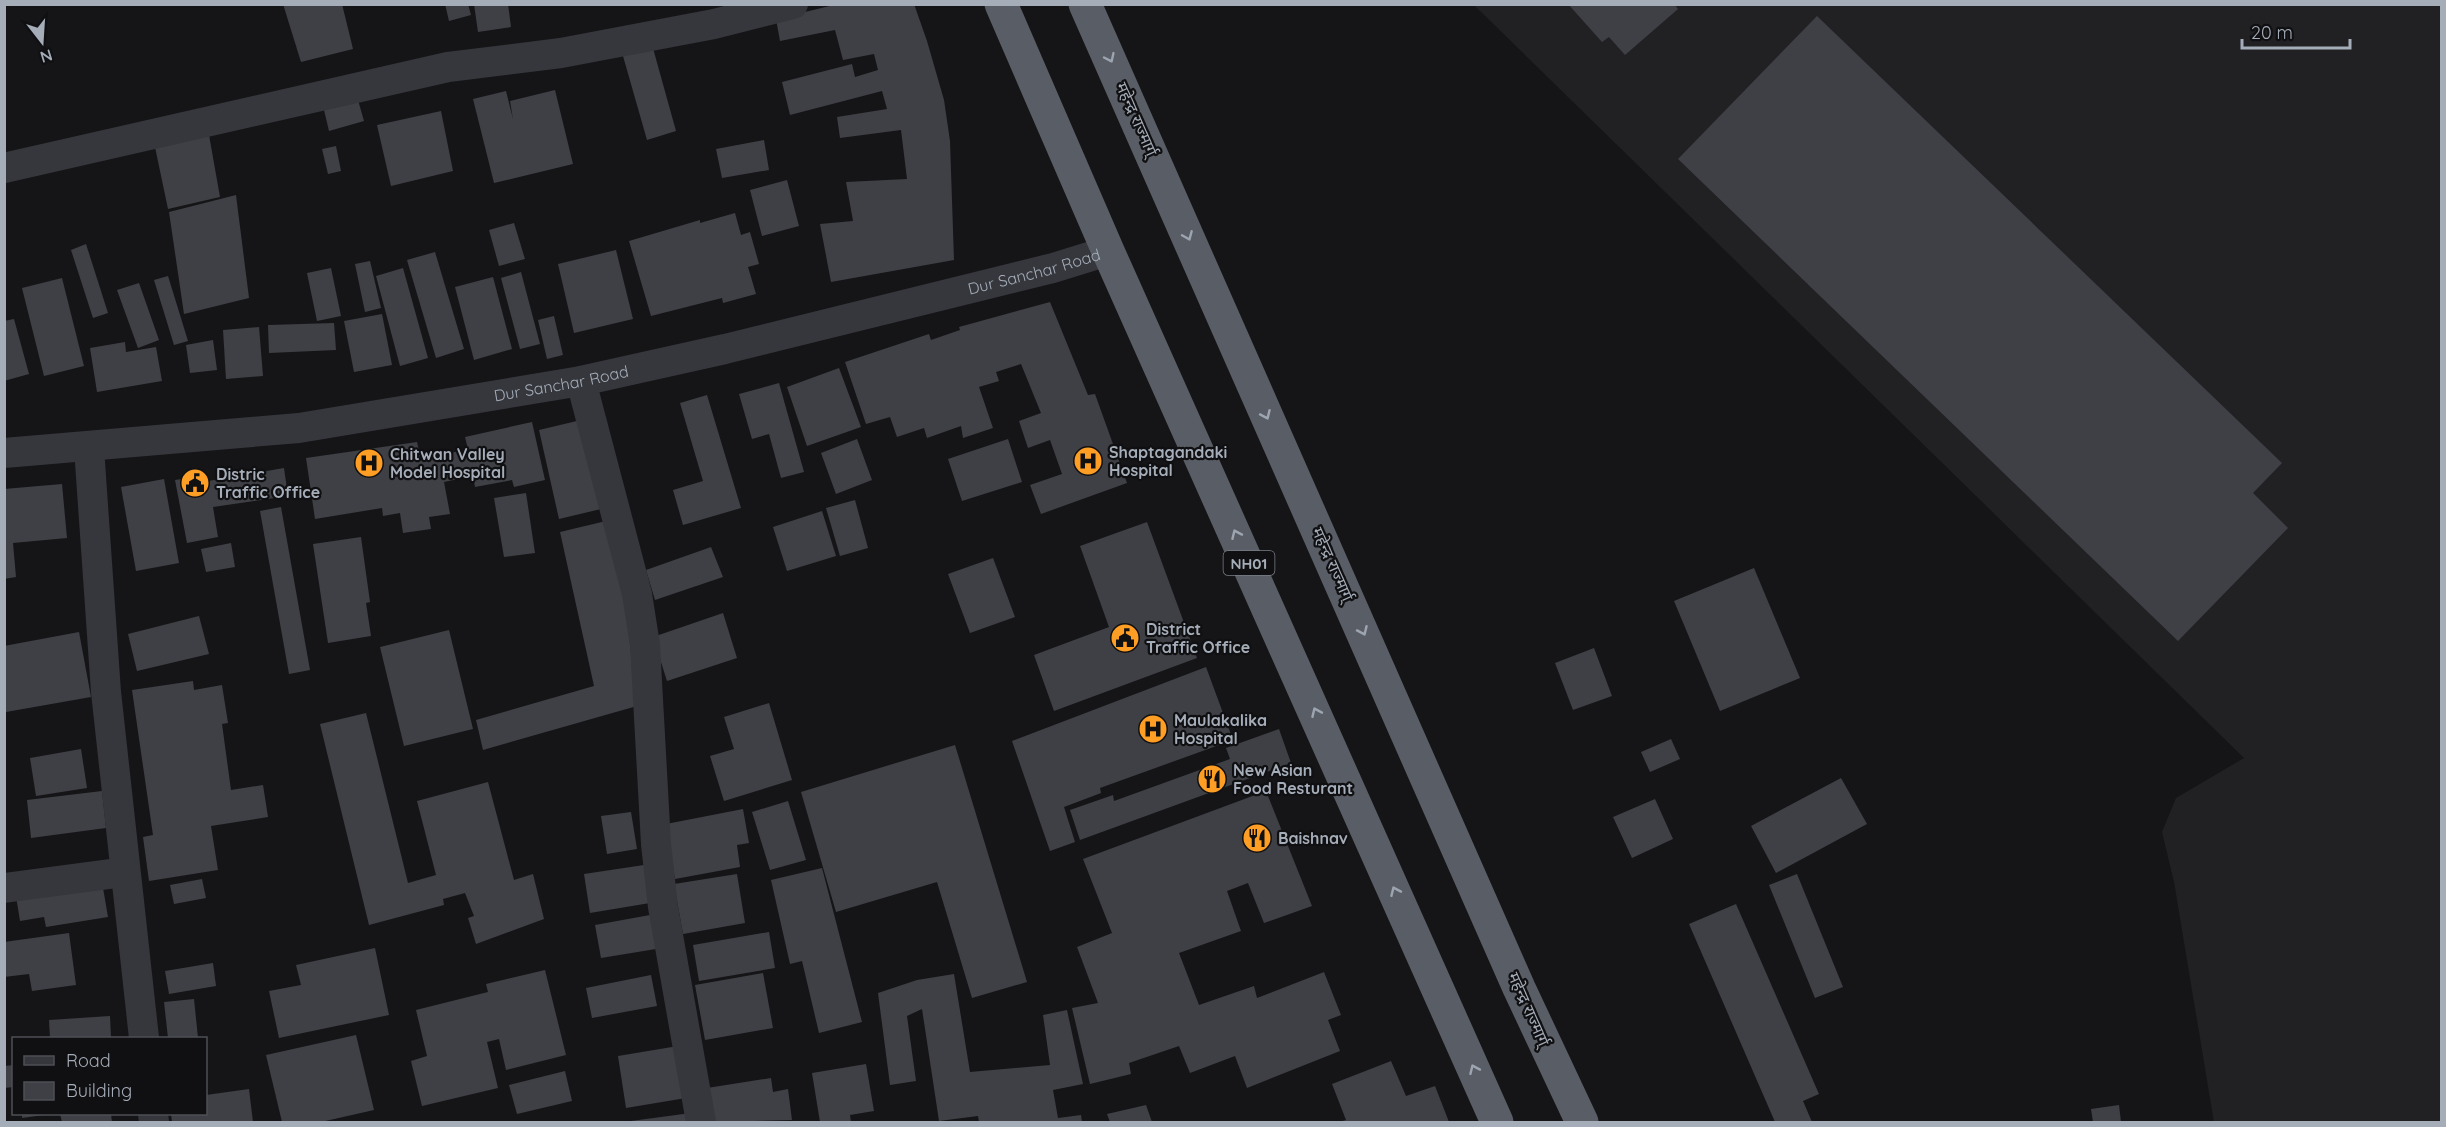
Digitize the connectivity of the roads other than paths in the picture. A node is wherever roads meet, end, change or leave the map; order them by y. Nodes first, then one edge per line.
1 (793, 4) edge
2 (1001, 4) edge
3 (1085, 4) edge
4 (4, 168) edge
5 (1108, 251) junction
6 (581, 381) junction
7 (89, 448) junction
8 (4, 453) edge
9 (125, 872) junction
10 (4, 888) edge
11 (144, 1037) edge
12 (701, 1122) edge
13 (1497, 1122) edge
14 (1582, 1122) edge

1 - 4 street
2 - 5 highway, NH01
3 -> 14 highway, महेन्द्र राज्मार्ग्
5 - 6 street, Dur Sanchar Road
13 -> 5 highway, NH01
6 - 7 street, Dur Sanchar Road
6 - 12 street
7 - 8 street, Dur Sanchar Road
7 - 9 street
9 - 10 street
9 - 11 street

